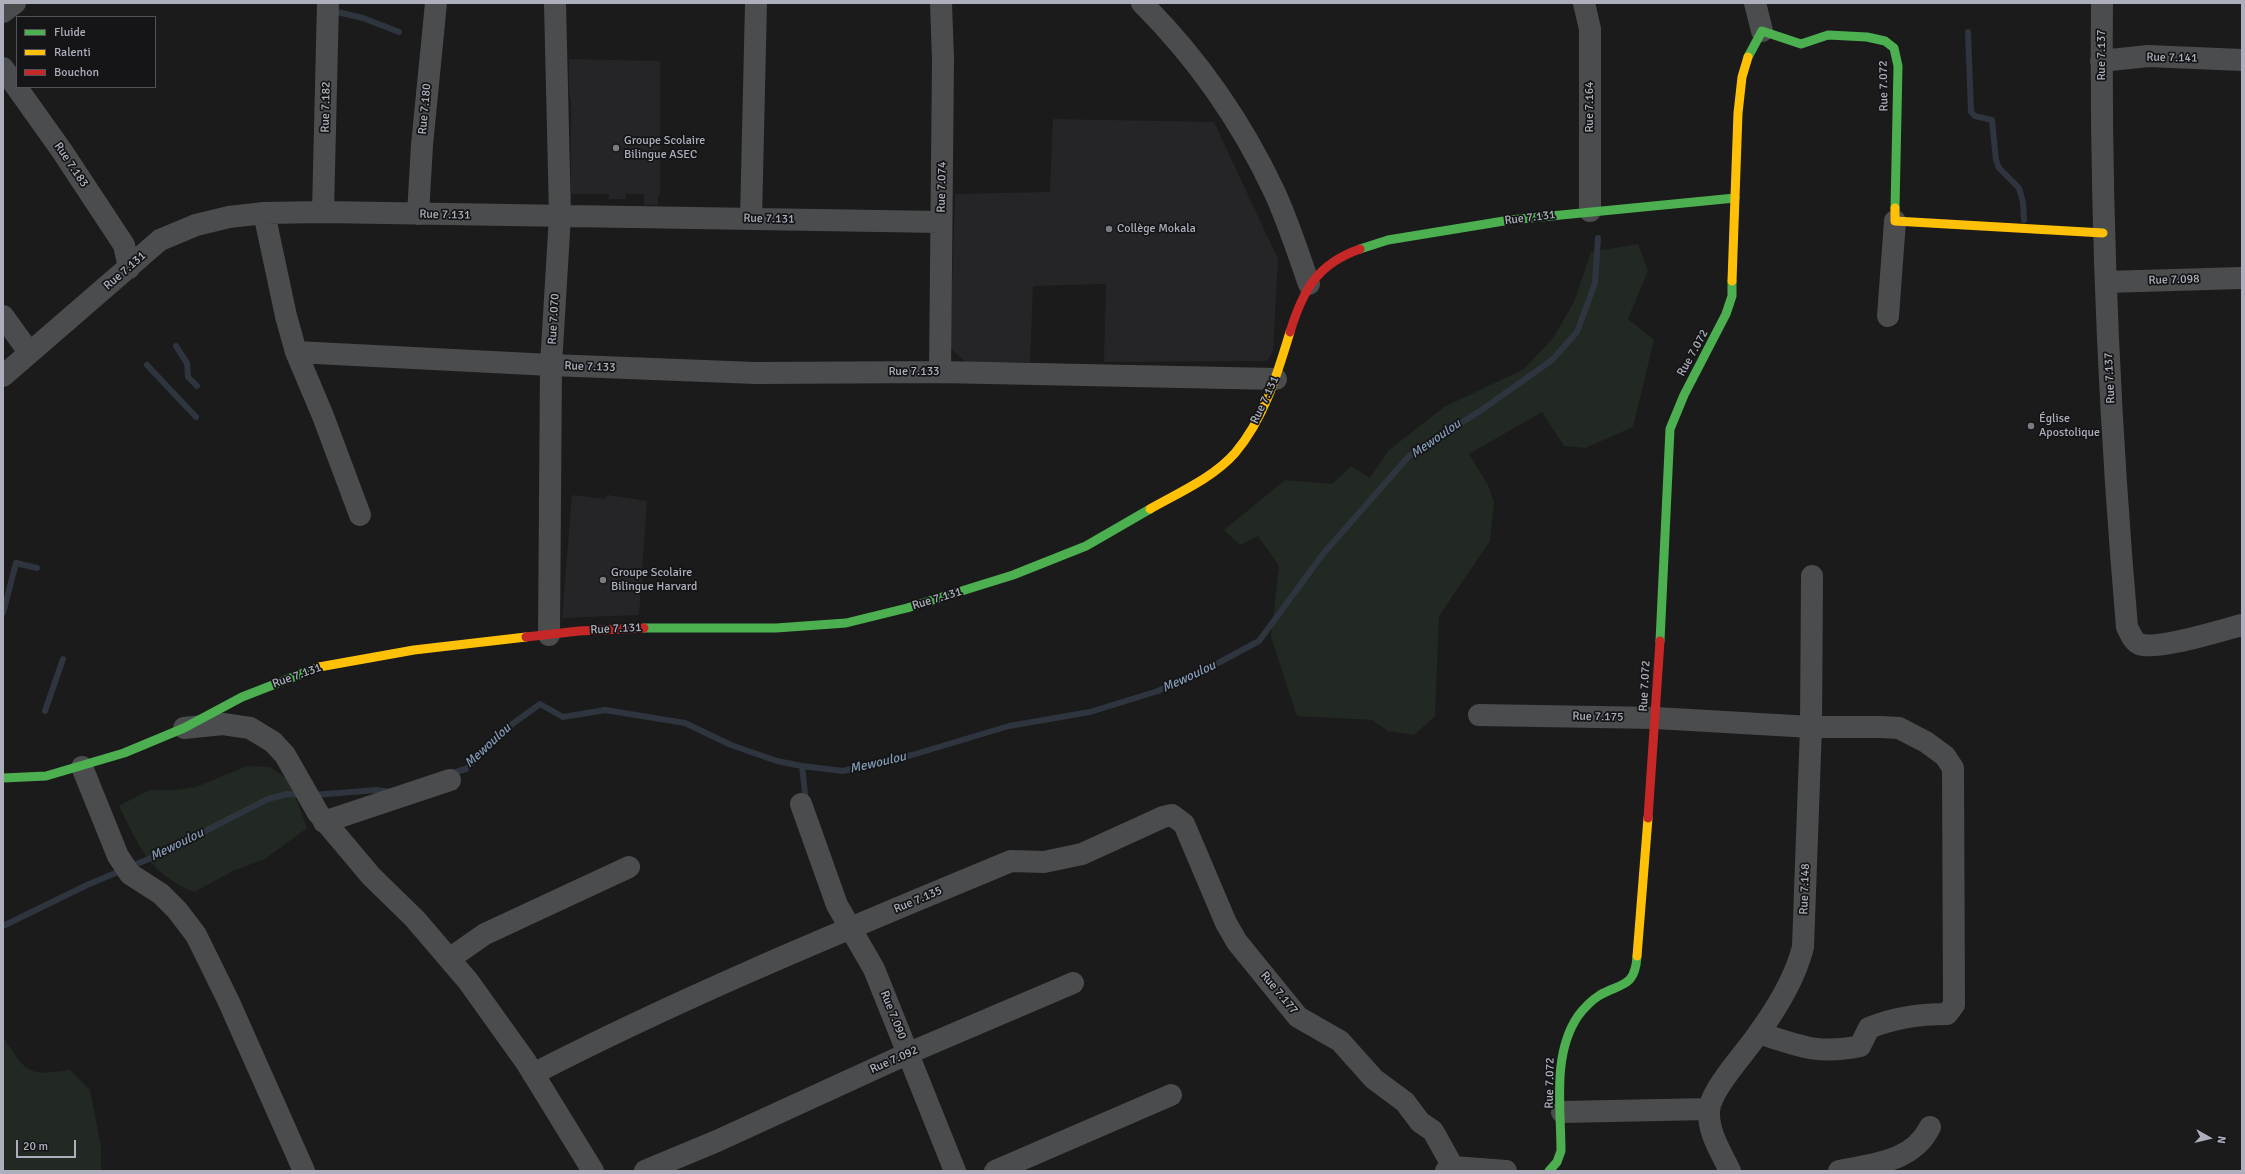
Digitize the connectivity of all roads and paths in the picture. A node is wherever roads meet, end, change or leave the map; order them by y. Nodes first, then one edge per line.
1 (15, 3) edge
2 (328, 3) edge
3 (436, 3) edge
4 (555, 3) edge
5 (756, 3) edge
6 (942, 3) edge
7 (1142, 3) edge
8 (1584, 3) edge
9 (1755, 3) edge
10 (2102, 3) edge
11 (3, 12) edge
12 (1762, 31) junction
13 (2242, 60) edge
14 (2101, 61) junction
15 (3, 68) edge
16 (16, 86) edge
17 (17, 88) edge
18 (1735, 198) junction
19 (323, 212) junction
20 (1590, 212) junction
21 (264, 213) junction
22 (418, 214) junction
23 (560, 216) junction
24 (751, 219) junction
25 (1895, 221) junction
26 (941, 222) junction
27 (2102, 233) junction
28 (130, 268) junction
29 (2242, 278) edge
30 (2106, 282) junction
31 (1308, 284) junction
32 (3, 316) edge
33 (1888, 316) dead end
34 (28, 352) junction
35 (296, 352) junction
36 (551, 365) junction
37 (940, 372) junction
38 (3, 376) edge
39 (1276, 379) junction
40 (360, 515) dead end
41 (1812, 576) dead end
42 (2242, 625) edge
43 (549, 634) junction
44 (1479, 715) dead end
45 (1656, 718) junction
46 (1811, 727) junction
47 (184, 728) junction
48 (82, 767) junction
49 (3, 778) edge
50 (450, 780) dead end
51 (801, 804) dead end
52 (1179, 819) joint
53 (324, 822) junction
54 (629, 867) dead end
55 (852, 928) junction
56 (449, 959) junction
57 (1073, 983) dead end
58 (1759, 1033) junction
59 (909, 1053) junction
60 (533, 1074) junction
61 (1171, 1095) dead end
62 (1709, 1109) junction
63 (1562, 1112) junction
64 (1930, 1127) dead end
65 (1449, 1169) edge
66 (304, 1171) edge
67 (592, 1171) edge
68 (645, 1171) edge
69 (955, 1171) edge
70 (995, 1171) edge
71 (1506, 1171) edge
72 (1549, 1171) edge
73 (1730, 1171) edge
74 (1839, 1171) edge

1 - 11 street
2 - 19 street, Rue 7.182
3 - 22 street, Rue 7.180
4 - 23 street, Rue 7.070
5 - 24 street
6 - 26 street, Rue 7.074
7 - 31 street
8 - 20 street, Rue 7.164
9 - 12 street
10 - 14 street, Rue 7.137
12 - 18 street, Rue 7.072
12 - 25 street, Rue 7.072
13 - 14 street, Rue 7.141
14 - 27 street, Rue 7.137
15 - 16 street, Rue 7.183
17 - 28 street, Rue 7.183
18 - 20 street, Rue 7.131
18 - 45 street, Rue 7.072
19 - 21 street, Rue 7.131
19 - 22 street, Rue 7.131
20 - 31 street, Rue 7.131
21 - 28 street, Rue 7.131
21 - 35 street
22 - 23 street, Rue 7.131
23 - 24 street, Rue 7.131
23 - 36 street, Rue 7.070
24 - 26 street, Rue 7.131
25 - 27 street
25 - 33 street
26 - 37 street, Rue 7.074
27 - 30 street, Rue 7.137
28 - 34 street, Rue 7.131
29 - 30 street, Rue 7.098
30 - 42 street, Rue 7.137
31 - 39 street, Rue 7.131
32 - 34 street
34 - 38 street, Rue 7.131
35 - 36 street, Rue 7.133
35 - 40 street
36 - 37 street, Rue 7.133
36 - 43 street, Rue 7.070
37 - 39 street, Rue 7.133
39 - 43 street, Rue 7.131
41 - 46 street, Rue 7.148
43 - 47 street, Rue 7.131
44 - 45 street, Rue 7.175
45 - 46 street, Rue 7.175
45 - 63 street, Rue 7.072
46 - 58 street, Rue 7.148
46 - 58 street, Rue 7.175
47 - 48 street, Rue 7.131
47 - 53 street
48 - 49 street, Rue 7.131
48 - 66 street
50 - 53 street
51 - 55 street, Rue 7.090
52 - 55 street, Rue 7.135
52 - 65 street, Rue 7.177
53 - 56 street
54 - 56 street
55 - 59 street, Rue 7.090
55 - 60 street, Rue 7.135
56 - 60 street
57 - 59 street, Rue 7.092
58 - 62 street, Rue 7.148
59 - 68 street, Rue 7.092
59 - 69 street, Rue 7.090
60 - 67 street
61 - 70 street
62 - 63 street
62 - 73 street
63 - 72 street, Rue 7.072
64 - 74 street
65 - 71 street

